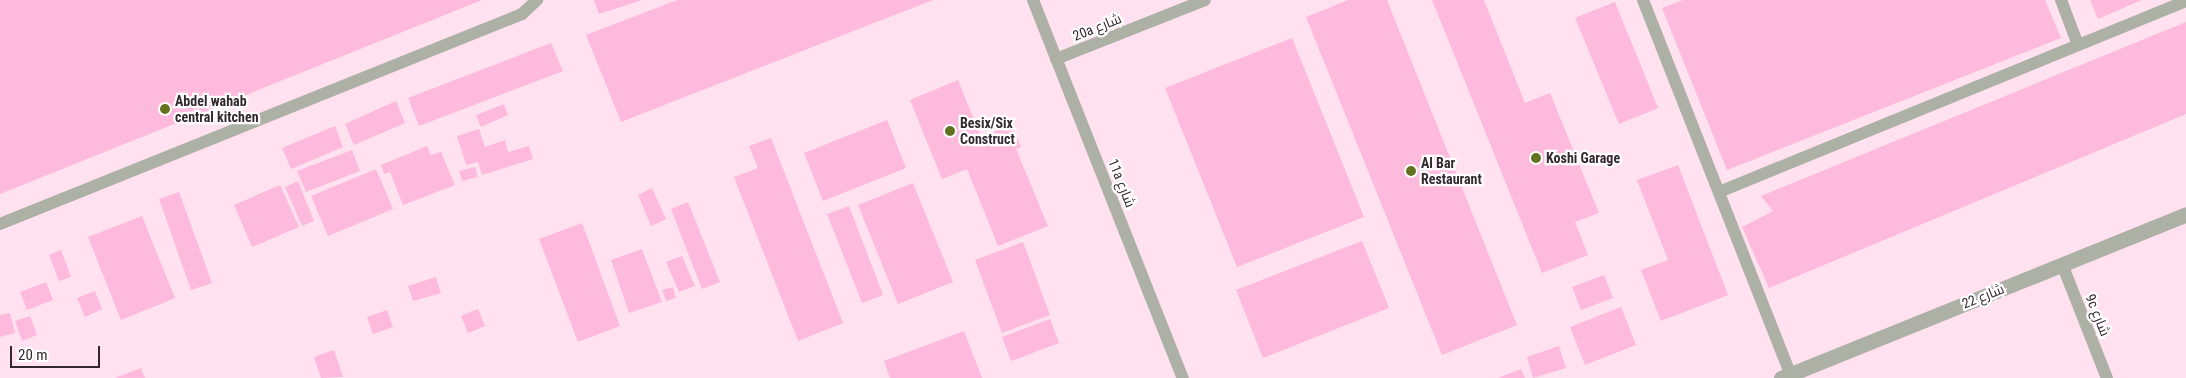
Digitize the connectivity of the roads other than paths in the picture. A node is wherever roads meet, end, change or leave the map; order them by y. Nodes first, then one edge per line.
1 (537, 0) edge
2 (1032, 0) edge
3 (1205, 0) edge
4 (1643, 0) edge
5 (2061, 0) edge
6 (2186, 1) edge
7 (2078, 45) junction
8 (1056, 59) junction
9 (1719, 192) junction
10 (2186, 214) edge
11 (0, 224) edge
12 (2062, 264) junction
13 (1786, 376) edge
14 (1183, 378) edge
15 (2107, 378) edge

1 - 11 lane
2 - 8 lane, 11a شارع
3 - 8 lane, 20a شارع
4 - 9 lane
5 - 7 lane
6 - 7 lane
7 - 9 lane
8 - 14 lane, 11a شارع
9 - 13 lane
10 - 12 street, شارع 22
12 - 13 street, شارع 22
12 - 15 lane, 9c شارع

